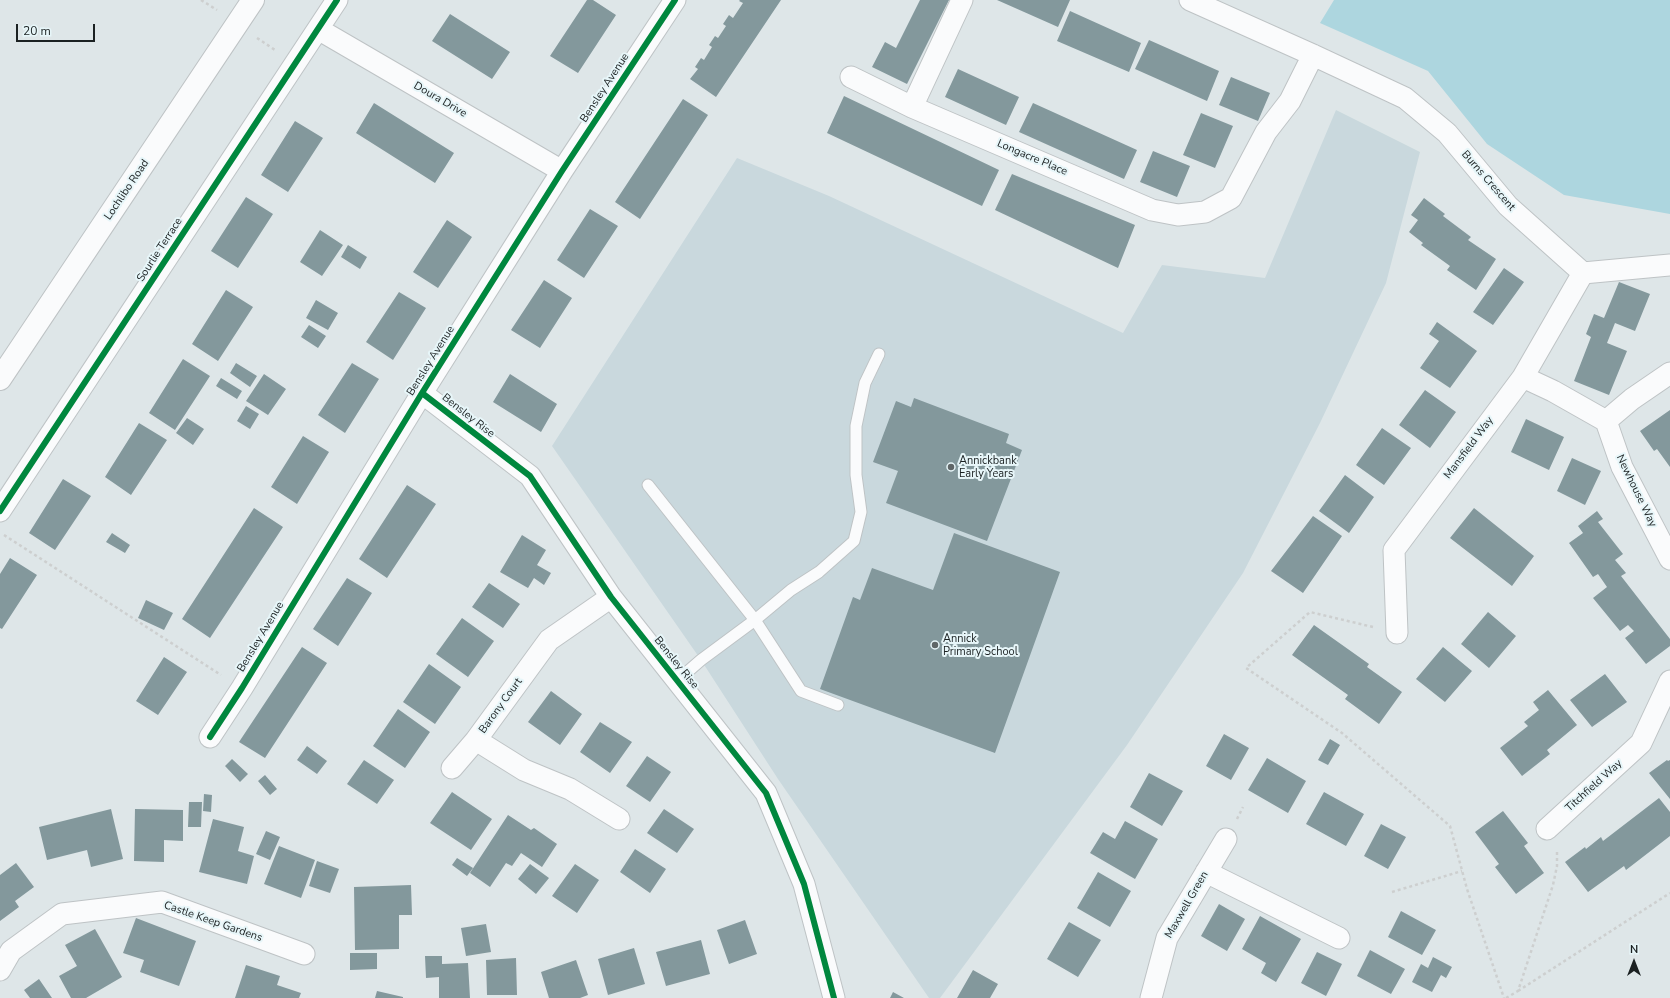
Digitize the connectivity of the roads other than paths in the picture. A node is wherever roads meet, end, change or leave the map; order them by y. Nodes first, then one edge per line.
1 (253, 0) edge
2 (337, 0) edge
3 (675, 0) edge
4 (962, 0) edge
5 (1190, 0) edge
6 (318, 29) junction
7 (1313, 55) junction
8 (851, 77) dead end
9 (912, 107) junction
10 (562, 172) junction
11 (1670, 265) edge
12 (1583, 273) junction
13 (879, 354) dead end
14 (1670, 373) edge
15 (1523, 377) junction
16 (0, 379) edge
17 (422, 393) junction
18 (1606, 421) junction
19 (648, 485) dead end
20 (0, 511) edge
21 (1670, 559) edge
22 (610, 597) junction
23 (755, 620) junction
24 (1397, 633) road end
25 (678, 680) junction
26 (1670, 681) edge
27 (838, 705) dead end
28 (210, 737) dead end
29 (476, 740) junction
30 (452, 768) dead end
31 (619, 819) dead end
32 (1547, 829) road end
33 (1226, 839) dead end
34 (1206, 872) junction
35 (1339, 938) dead end
36 (304, 954) dead end
37 (0, 970) edge
38 (828, 996) edge
39 (1151, 998) edge

1 - 16 street, Lochlibo Road
2 - 6 street, Sourlie Terrace
3 - 10 street, Bensley Avenue
4 - 9 street
5 - 7 street, Burns Crescent
6 - 10 street, Doura Drive
6 - 20 street, Sourlie Terrace
7 - 9 street, Longacre Place
7 - 12 street, Burns Crescent
8 - 9 street, Longacre Place
10 - 17 street, Bensley Avenue
11 - 12 street
12 - 15 street, Mansfield Way
13 - 23 lane
14 - 18 street
15 - 18 street
15 - 24 street, Mansfield Way
17 - 22 street, Bensley Rise
17 - 28 street, Bensley Avenue
18 - 21 street, Newhouse Way
19 - 23 lane
22 - 25 street, Bensley Rise
22 - 29 street, Barony Court
23 - 25 lane
23 - 27 lane
25 - 38 street, Bensley Rise
26 - 32 street, Titchfield Way
29 - 30 street
29 - 31 street, Barony Court
33 - 34 street, Maxwell Green
34 - 35 street
34 - 39 street, Maxwell Green
36 - 37 street, Castle Keep Gardens

